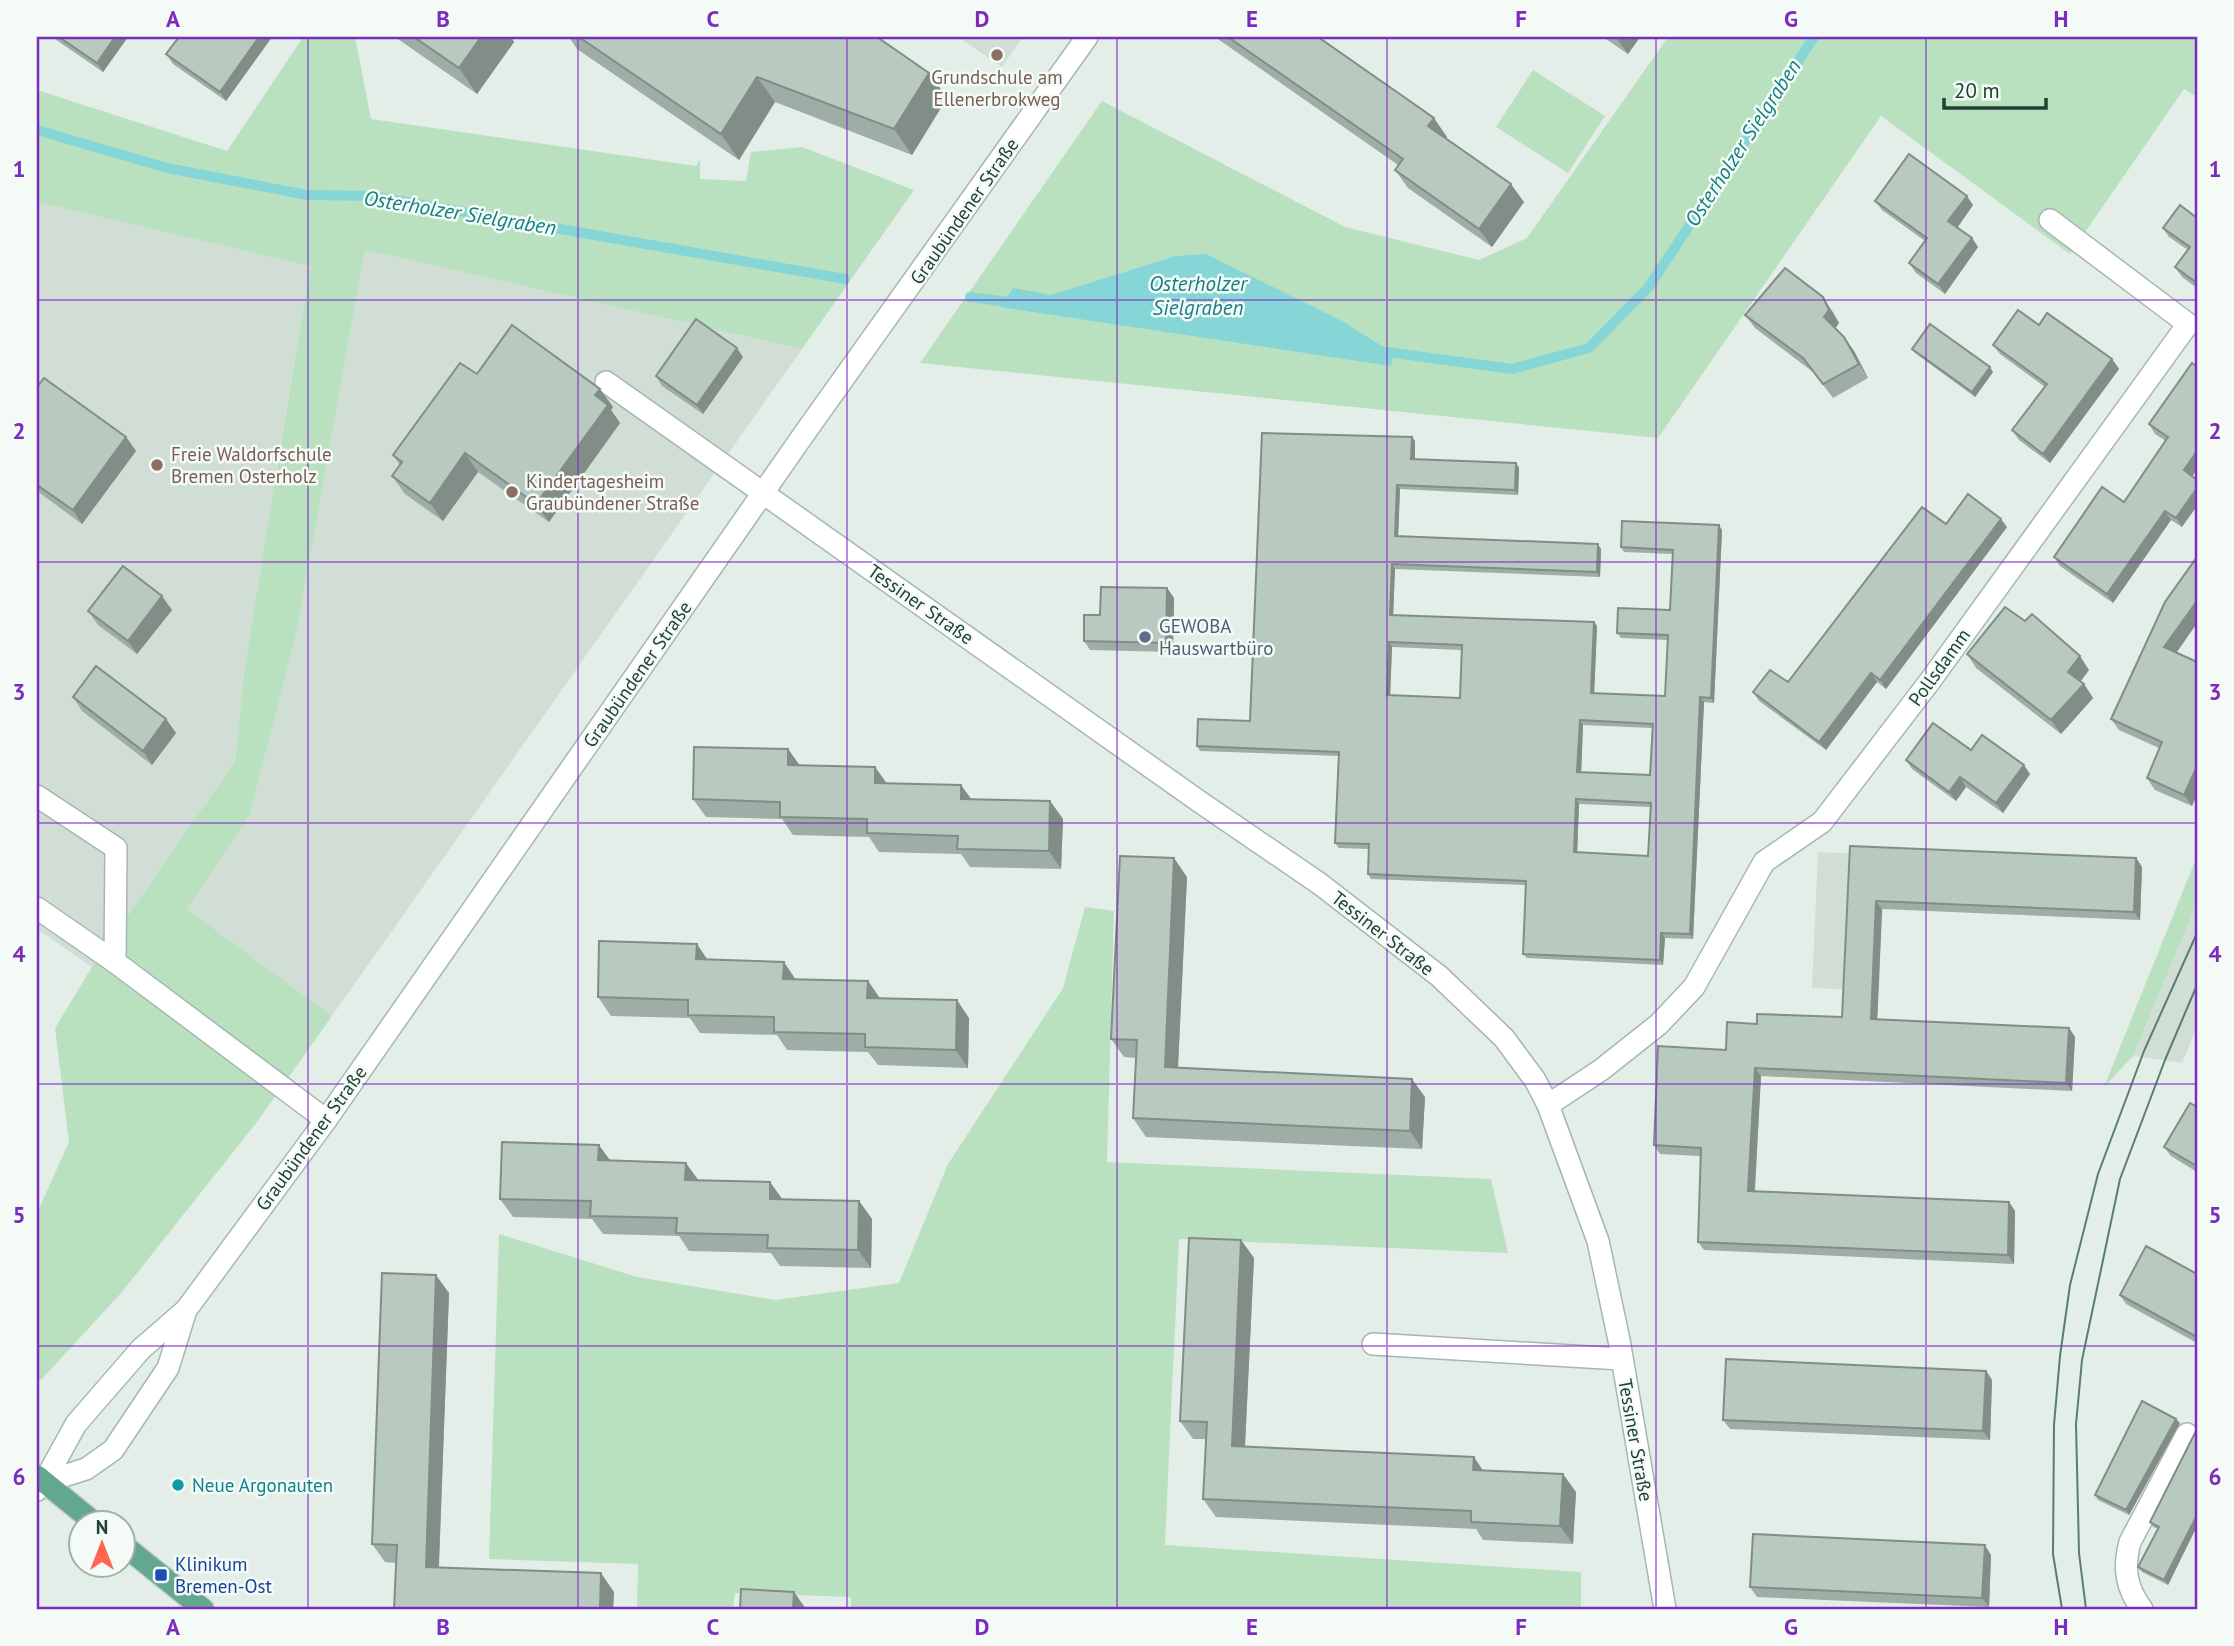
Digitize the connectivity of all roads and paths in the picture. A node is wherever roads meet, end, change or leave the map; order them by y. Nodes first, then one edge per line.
1 (1084, 38) edge
2 (2050, 220) dead end
3 (606, 382) dead end
4 (763, 493) junction
5 (37, 796) edge
6 (37, 908) edge
7 (114, 962) junction
8 (1549, 1105) junction
9 (326, 1120) junction
10 (186, 1310) junction
11 (1373, 1345) dead end
12 (1621, 1359) junction
13 (2187, 1434) dead end
14 (39, 1483) edge
15 (77, 1510) edge
16 (136, 1555) edge
17 (204, 1609) edge
18 (1665, 1609) edge
19 (2142, 1609) edge

1 - 4 street, Graubündener Straße
2 - 8 street, Pollsdamm
3 - 4 street, Tessiner Straße
4 - 8 street, Tessiner Straße
4 - 9 street, Graubündener Straße
5 - 7 street
6 - 7 street
7 - 9 street
8 - 12 street, Tessiner Straße
9 - 10 street, Graubündener Straße
10 - 14 street, Graubündener Straße
10 - 14 street, Graubündener Straße
11 - 12 street
12 - 18 street, Tessiner Straße
13 - 19 street
14 - 15 main road
16 - 17 main road

